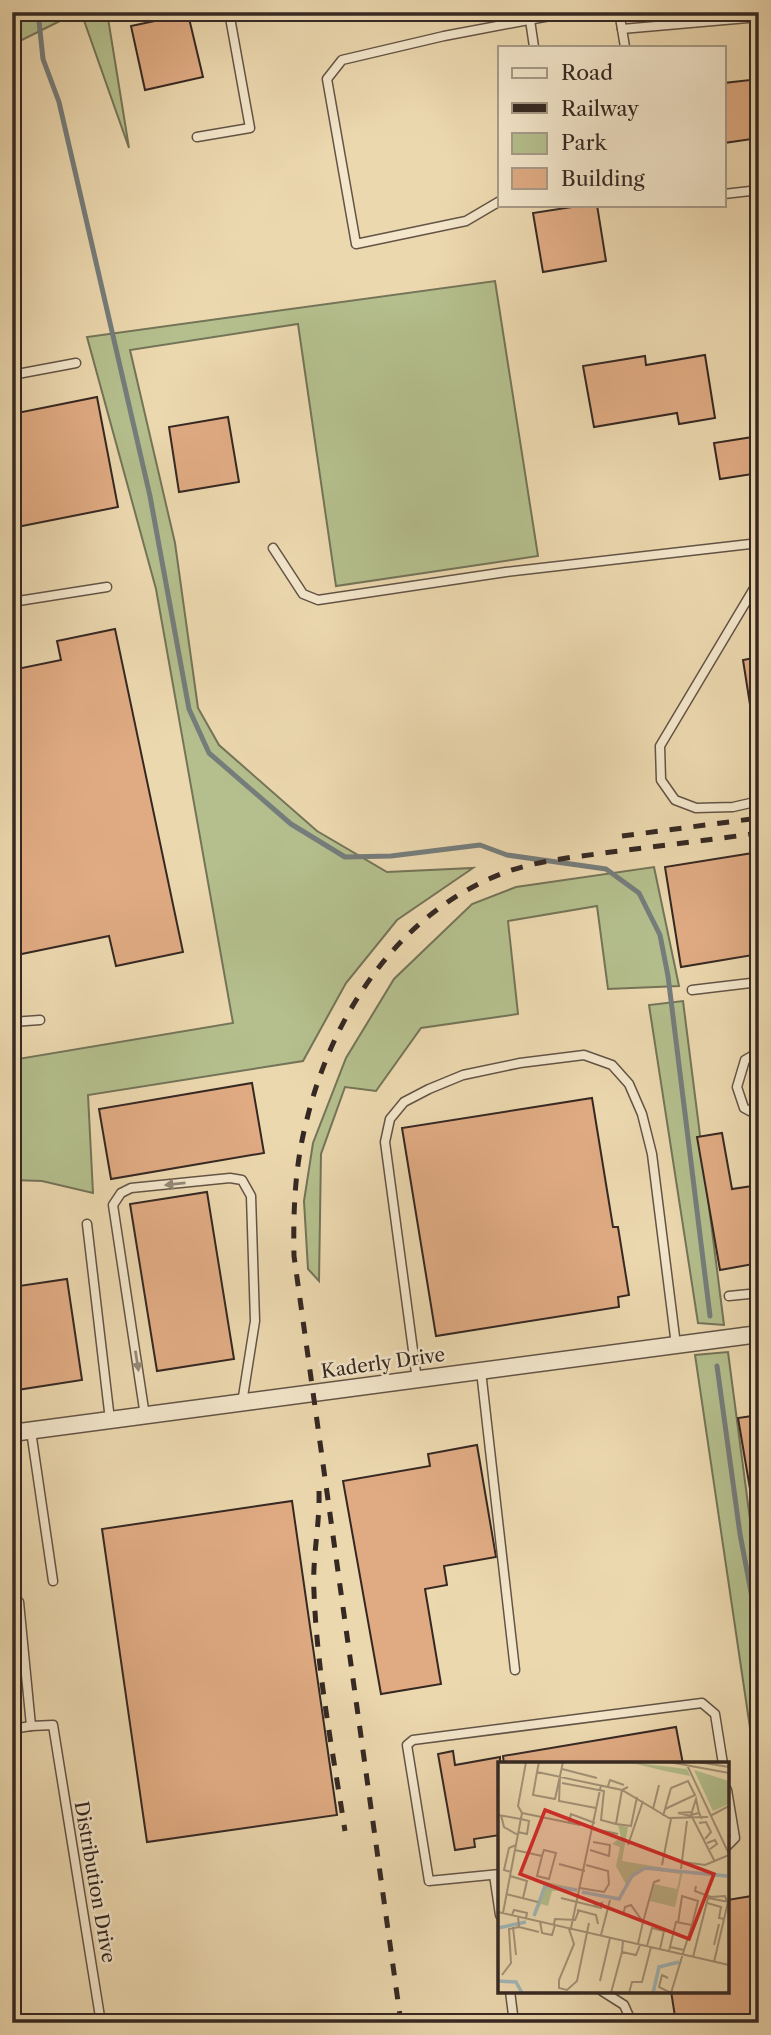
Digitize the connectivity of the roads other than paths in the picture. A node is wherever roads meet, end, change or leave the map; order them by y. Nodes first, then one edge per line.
1 (229, 12) edge
2 (571, 12) edge
3 (619, 12) edge
4 (759, 17) edge
5 (530, 20) junction
6 (622, 29) junction
7 (534, 46) edge
8 (625, 46) edge
9 (197, 137) dead end
10 (759, 190) edge
11 (726, 194) edge
12 (498, 202) edge
13 (76, 363) dead end
14 (12, 375) edge
15 (759, 543) edge
16 (274, 548) dead end
17 (759, 580) edge
18 (107, 587) dead end
19 (12, 602) edge
20 (759, 801) edge
21 (759, 982) edge
22 (692, 990) dead end
23 (40, 1020) dead end
24 (12, 1022) edge
25 (759, 1052) edge
26 (759, 1116) edge
27 (87, 1224) dead end
28 (759, 1293) edge
29 (729, 1297) dead end
30 (759, 1334) edge
31 (676, 1345) junction
32 (481, 1371) junction
33 (417, 1380) junction
34 (242, 1403) junction
35 (145, 1416) junction
36 (110, 1420) junction
37 (31, 1431) junction
38 (12, 1433) edge
39 (53, 1581) dead end
40 (19, 1602) dead end
41 (515, 1670) dead end
42 (31, 1726) junction
43 (12, 1728) edge
44 (723, 1762) edge
45 (729, 1802) edge
46 (729, 1844) edge
47 (497, 1875) edge
48 (510, 1993) edge
49 (606, 1993) edge
50 (101, 2023) edge
51 (514, 2023) edge
52 (632, 2023) edge

1 - 9 lane
2 - 5 lane
3 - 6 lane
4 - 6 lane
5 - 7 lane
5 - 12 lane
6 - 8 lane
10 - 11 lane
13 - 14 lane
15 - 16 lane
17 - 20 lane
18 - 19 lane
21 - 22 lane
23 - 24 lane
25 - 26 lane
27 - 36 lane
28 - 29 lane
30 - 31 street, Kaderly Drive
31 - 32 street, Kaderly Drive
31 - 33 lane
32 - 33 street, Kaderly Drive
32 - 41 lane
33 - 34 street, Kaderly Drive
34 - 35 street, Kaderly Drive
34 -> 35 lane
35 - 36 street, Kaderly Drive
36 - 37 street, Kaderly Drive
37 - 38 street, Kaderly Drive
37 - 39 lane
40 - 42 lane
42 - 43 lane
42 - 50 lane, Distribution Drive
44 - 47 lane
45 - 46 lane
48 - 51 lane
49 - 52 lane

